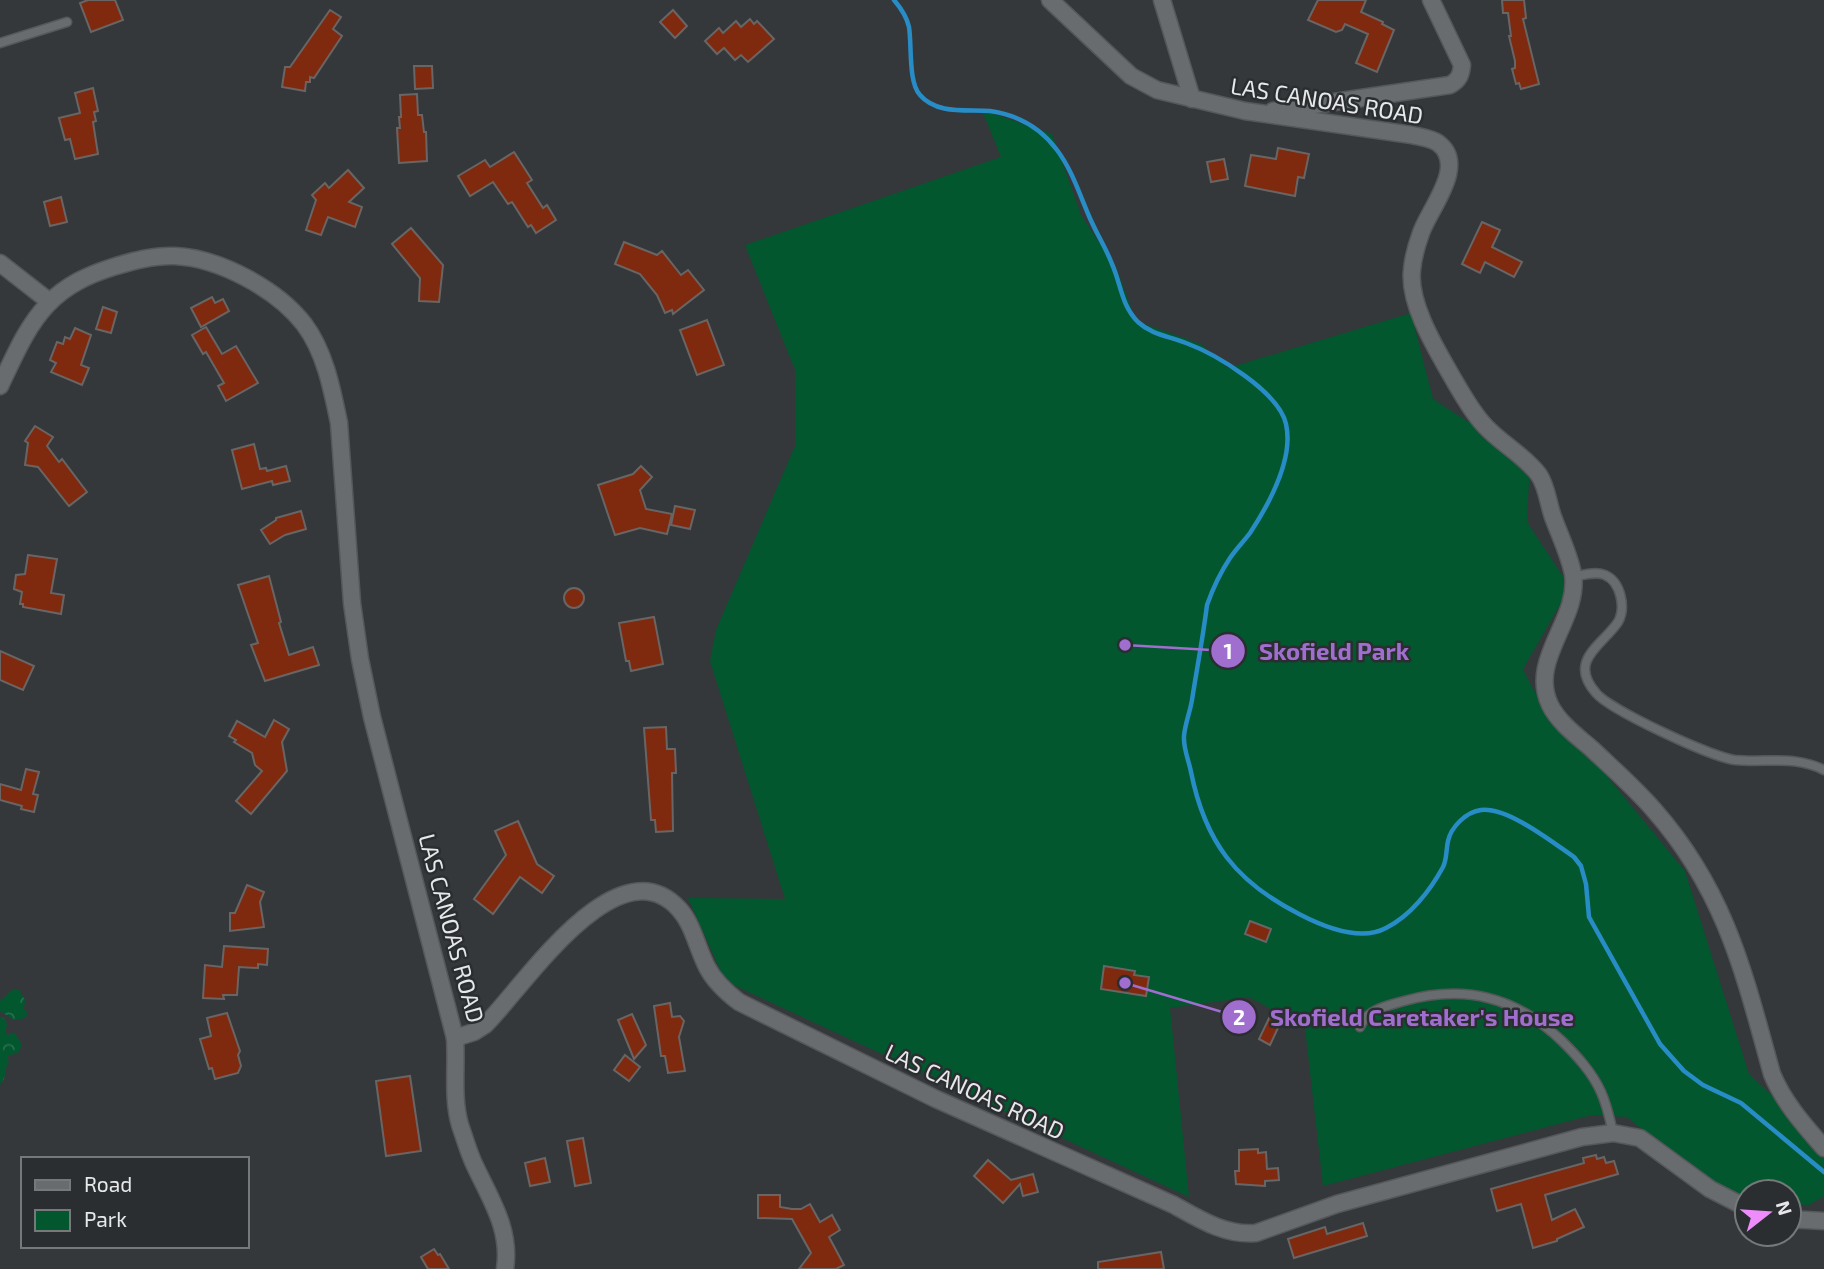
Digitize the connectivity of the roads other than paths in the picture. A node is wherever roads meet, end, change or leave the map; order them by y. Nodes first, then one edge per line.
1 (1051, 0) edge
2 (1162, 0) edge
3 (1431, 0) edge
4 (67, 22) dead end
5 (0, 43) edge
6 (1192, 99) junction
7 (1257, 113) junction
8 (0, 262) edge
9 (50, 302) junction
10 (0, 386) edge
11 (1573, 577) junction
12 (1824, 770) edge
13 (1360, 1027) dead end
14 (455, 1038) junction
15 (1614, 1133) junction
16 (1824, 1148) edge
17 (1733, 1201) edge
18 (1803, 1220) edge
19 (1824, 1221) edge
20 (505, 1269) edge

1 - 6 street, LAS CANOAS ROAD
2 - 6 street
3 - 7 street
4 - 5 lane
6 - 7 street, LAS CANOAS ROAD
7 - 11 street, LAS CANOAS ROAD
8 - 9 street
9 - 10 street, LAS CANOAS ROAD
9 - 14 street, LAS CANOAS ROAD
11 - 12 lane
11 - 16 street, LAS CANOAS ROAD
13 - 15 lane
14 - 15 street, LAS CANOAS ROAD
14 - 20 street
15 - 17 street, LAS CANOAS ROAD
18 - 19 street

